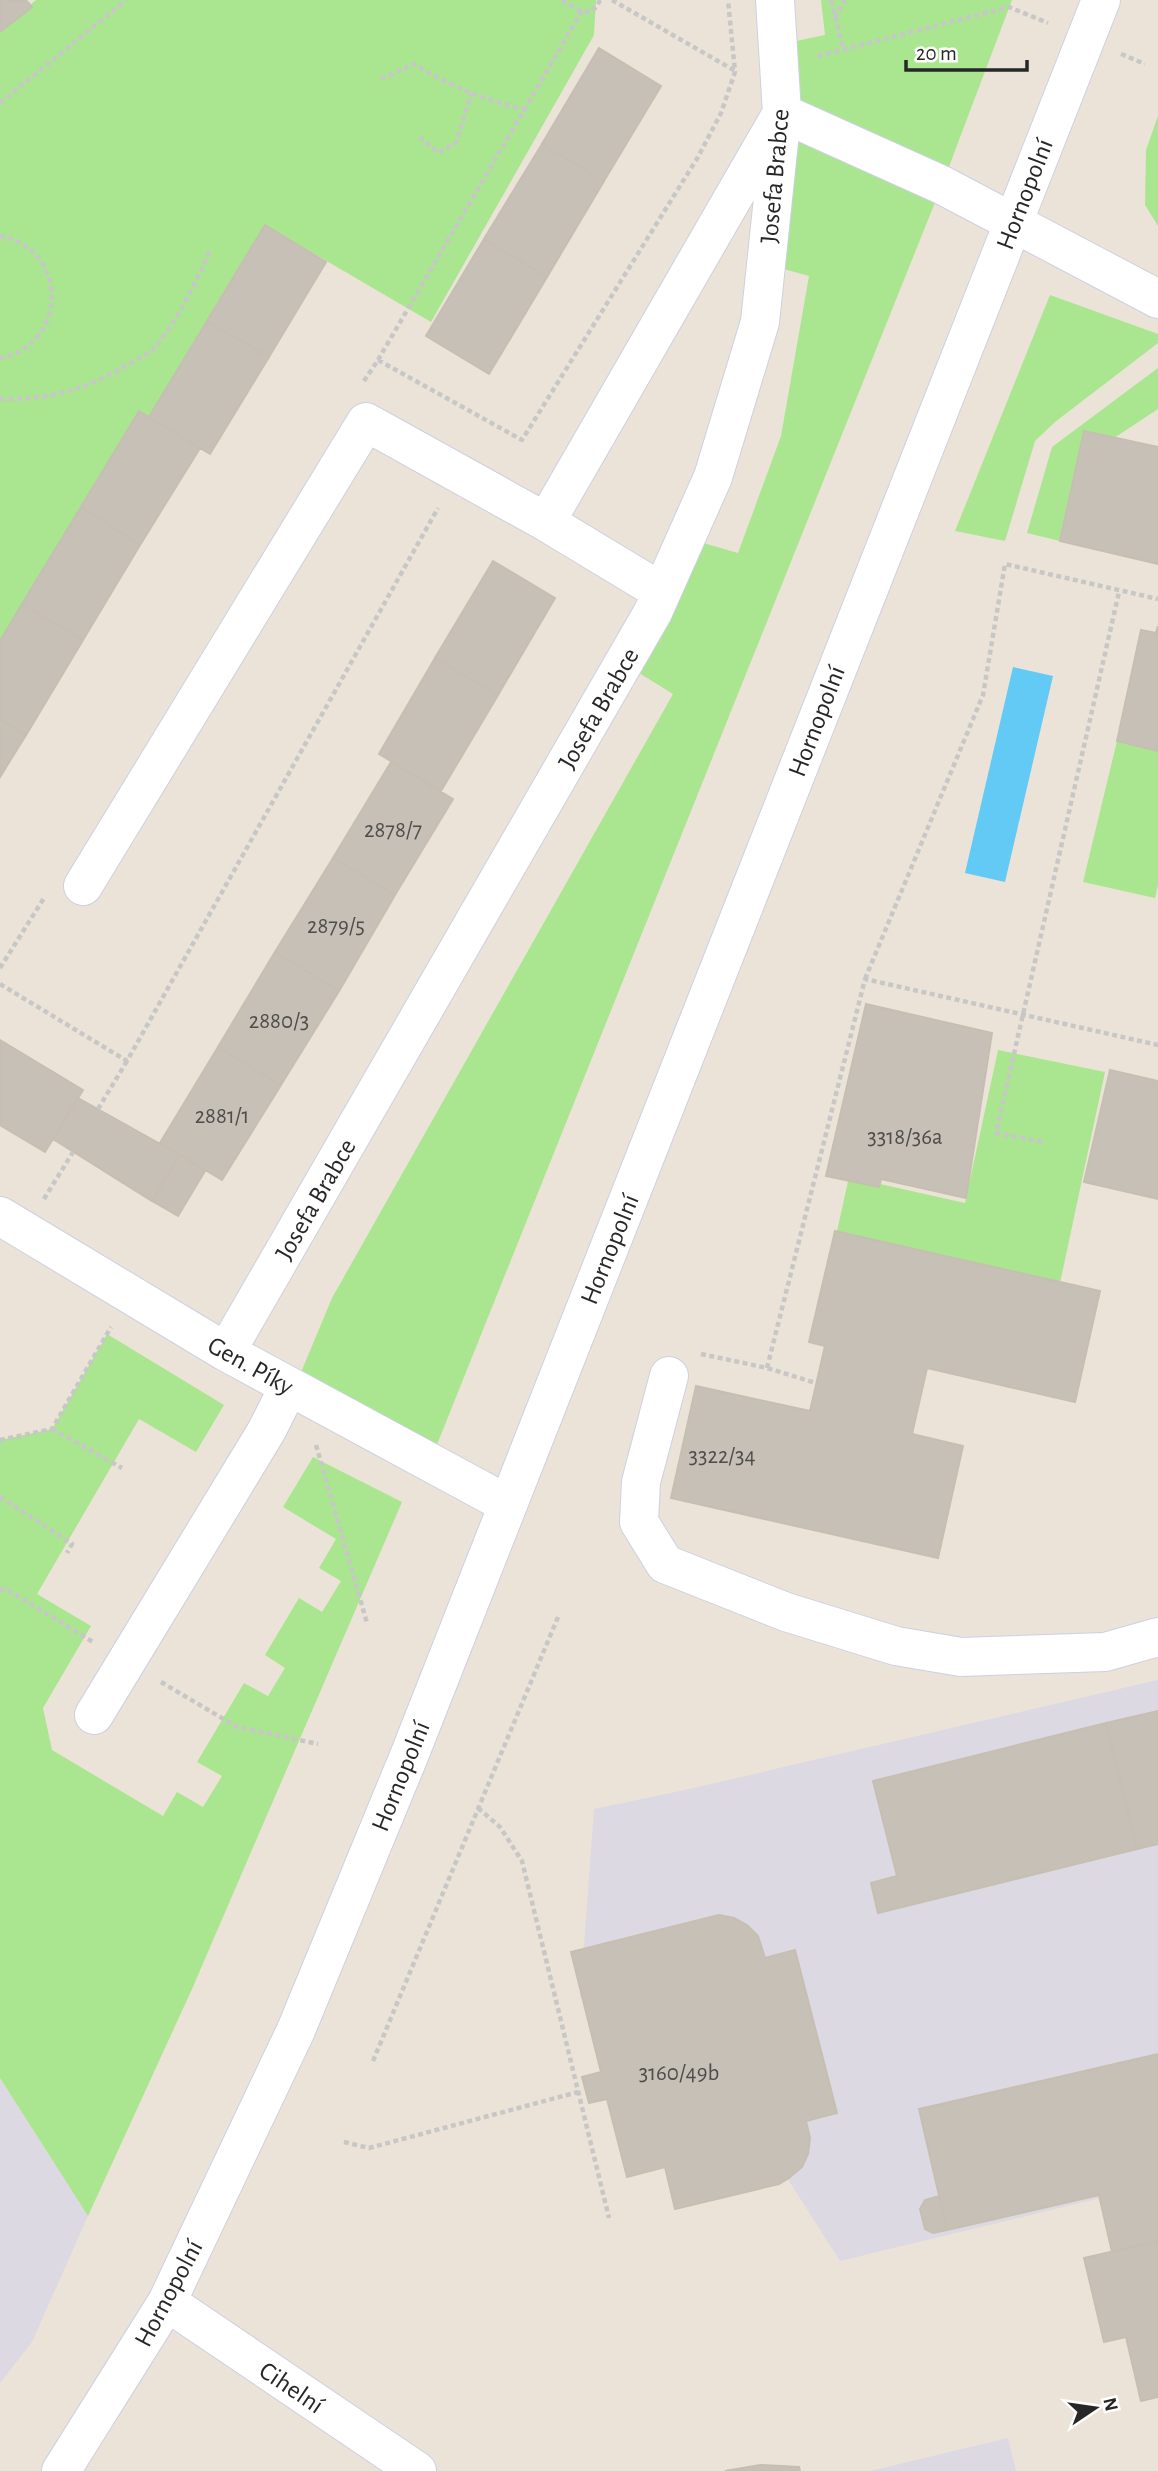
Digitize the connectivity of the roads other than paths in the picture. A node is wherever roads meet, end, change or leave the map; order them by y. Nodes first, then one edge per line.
1 (775, 0) edge
2 (1101, 0) edge
3 (782, 113) junction
4 (1013, 224) junction
5 (1158, 299) edge
6 (546, 522) junction
7 (662, 592) junction
8 (83, 886) dead end
9 (12, 1224) edge
10 (226, 1352) junction
11 (680, 1364) road end
12 (284, 1397) junction
13 (507, 1504) junction
14 (1158, 1637) edge
15 (94, 1716) dead end
16 (167, 2302) junction
17 (61, 2471) edge
18 (417, 2471) edge

1 - 3 street, Josefa Brabce
2 - 4 street, Hornopolní
3 - 4 street
3 - 6 street
3 - 7 street, Josefa Brabce
4 - 5 street
4 - 13 street, Hornopolní
6 - 7 street
6 - 8 street
7 - 10 street, Josefa Brabce
9 - 10 street, Gen. Píky
10 - 12 street, Gen. Píky
11 - 14 street
12 - 13 street, Gen. Píky
12 - 15 street
13 - 16 street, Hornopolní
16 - 17 street, Hornopolní
16 - 18 street, Cihelní

